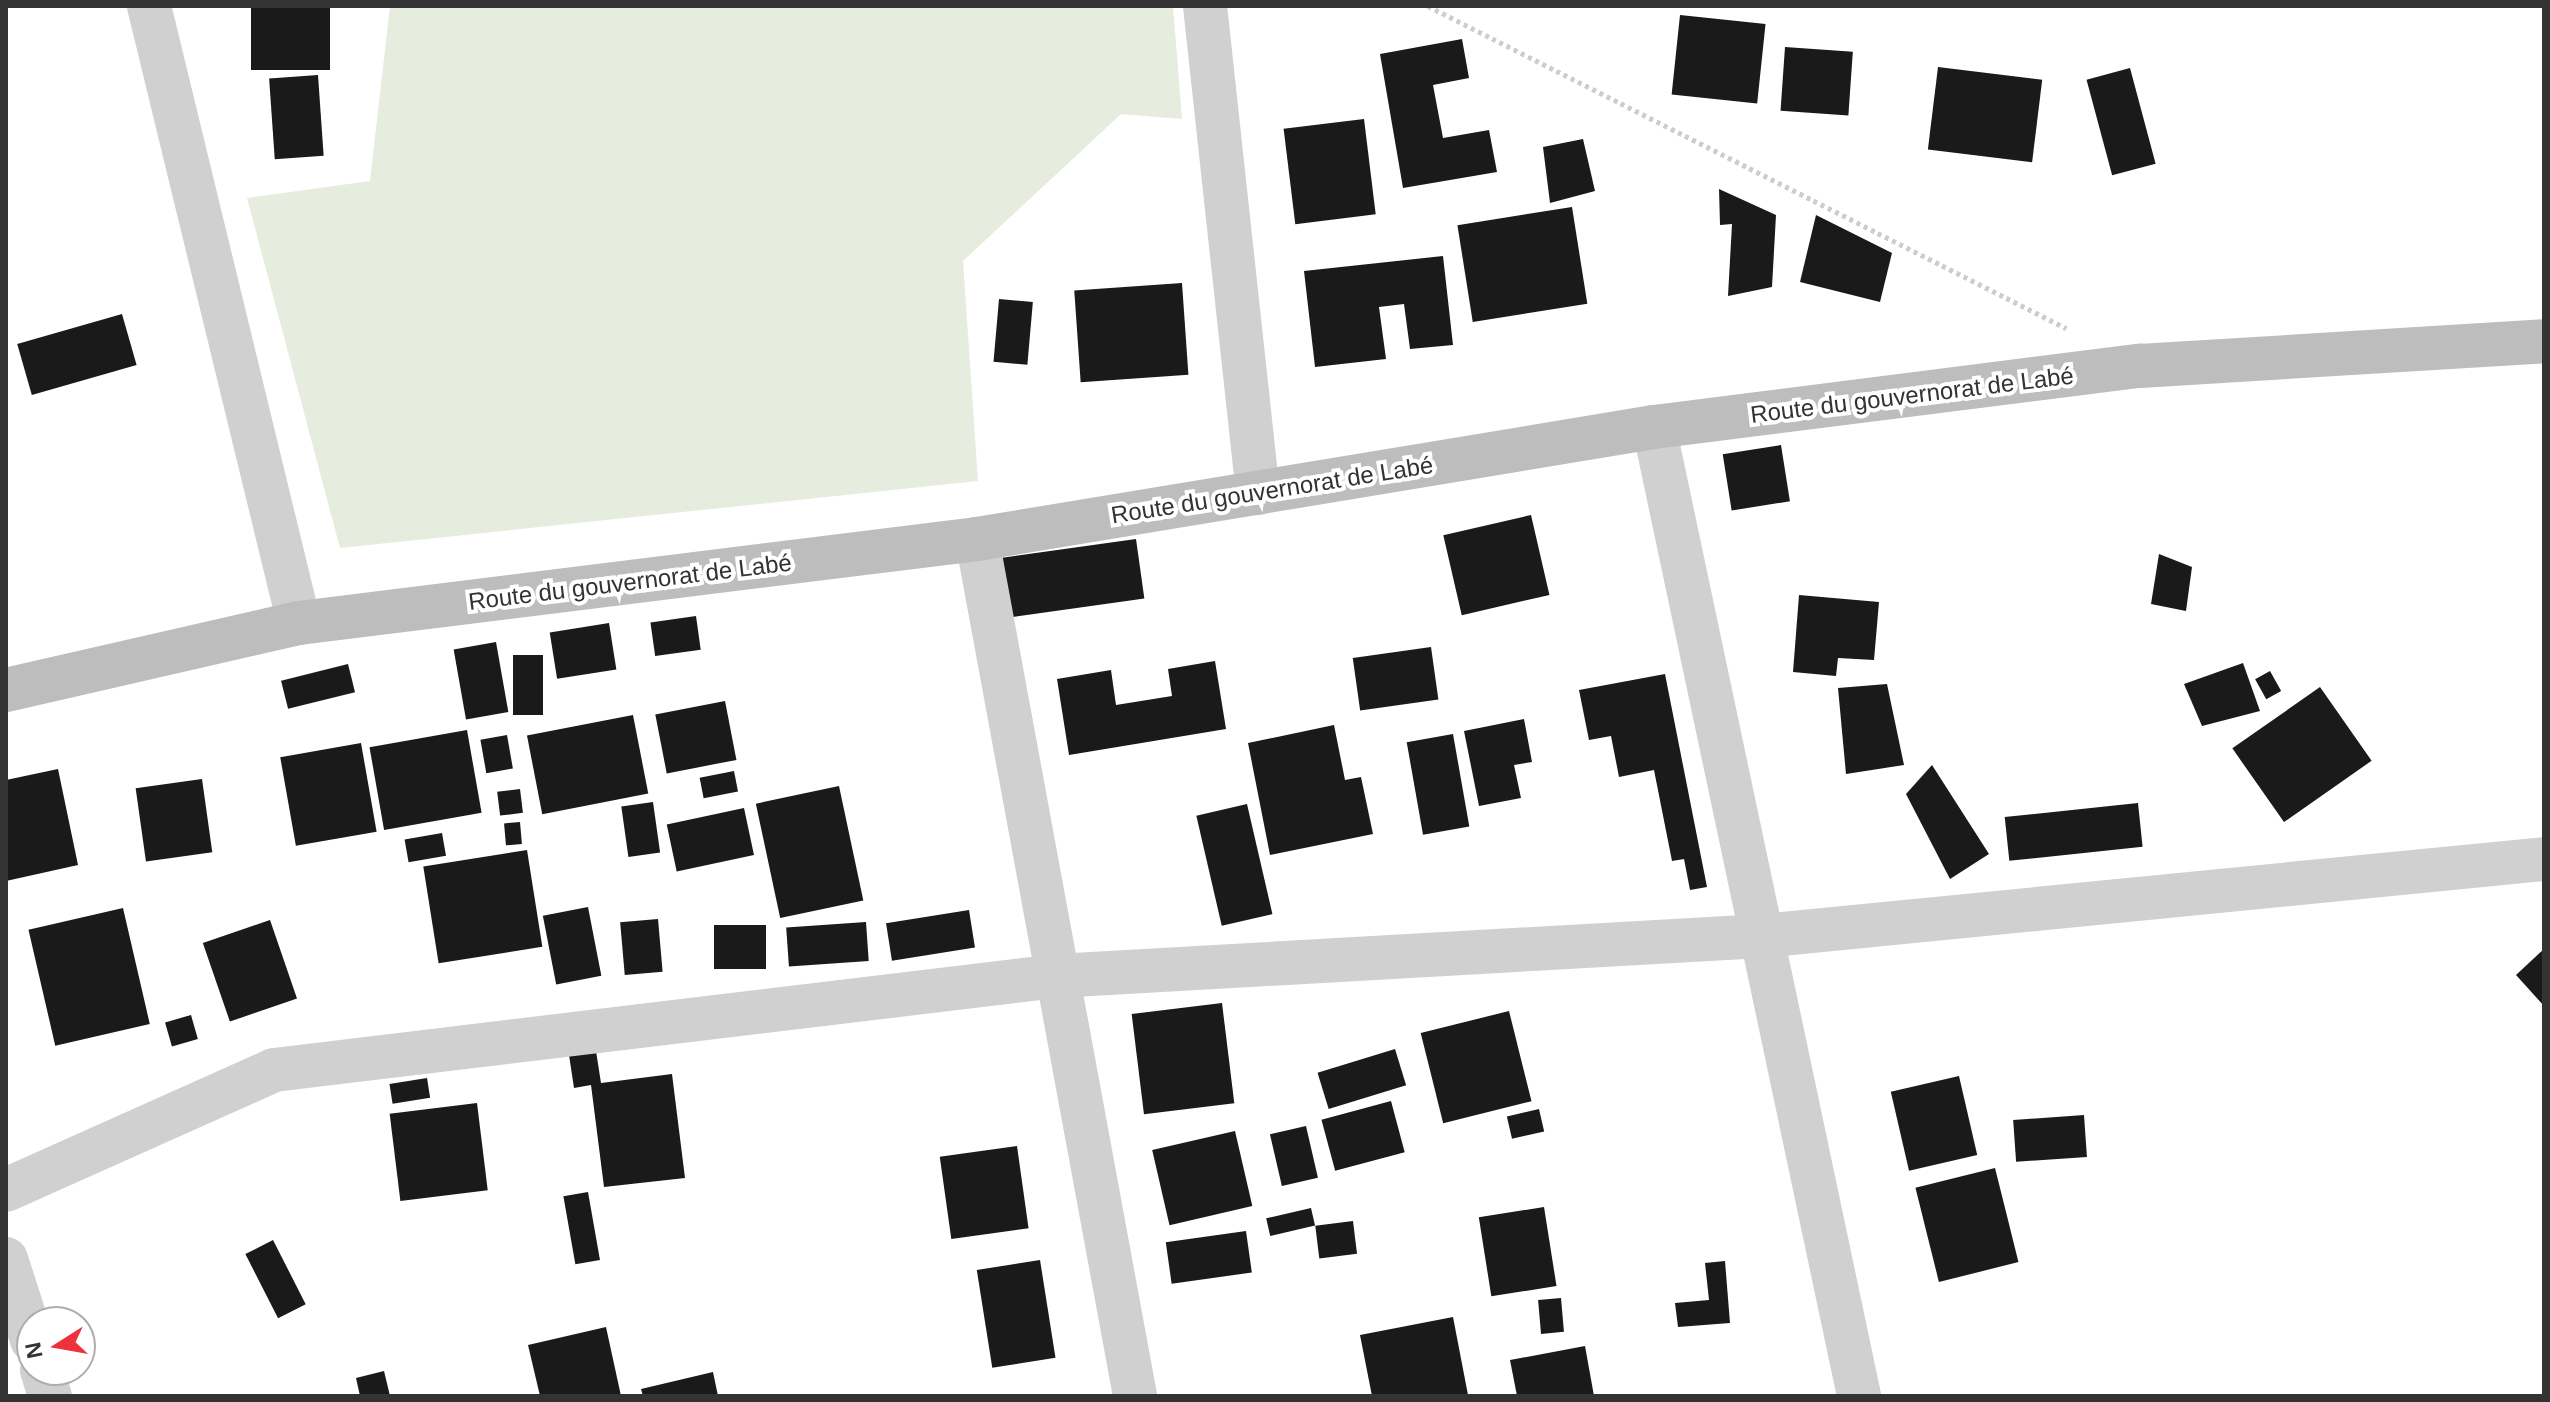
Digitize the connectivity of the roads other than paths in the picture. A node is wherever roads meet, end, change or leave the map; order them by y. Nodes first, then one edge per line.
1 (149, 6) edge
2 (1205, 6) edge
3 (2544, 341) edge
4 (1654, 427) junction
5 (1258, 493) junction
6 (977, 539) junction
7 (299, 623) junction
8 (6, 690) edge
9 (2544, 859) edge
10 (1762, 936) junction
11 (1056, 976) junction
12 (6, 1190) edge
13 (6, 1259) edge
14 (21, 1306) edge
15 (1135, 1396) edge
16 (1859, 1396) edge

1 - 7 street
2 - 5 street
3 - 4 street, Route du gouvernorat de Labé
4 - 5 street, Route du gouvernorat de Labé
4 - 10 street
5 - 6 street, Route du gouvernorat de Labé
6 - 7 street, Route du gouvernorat de Labé
6 - 11 street
7 - 8 street, Route du gouvernorat de Labé
9 - 10 street
10 - 11 street
10 - 16 street
11 - 12 street
11 - 15 street
13 - 14 street

